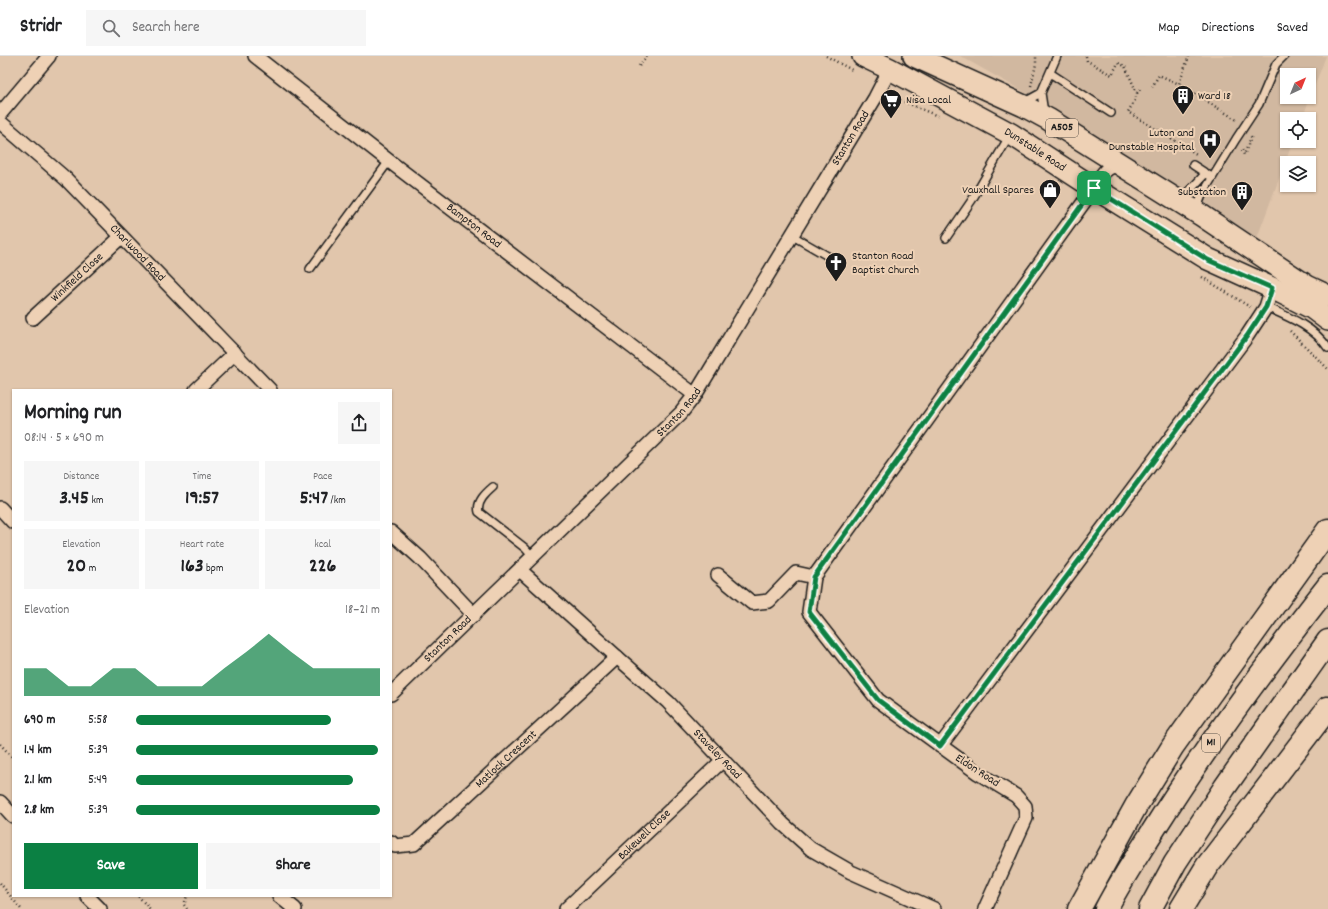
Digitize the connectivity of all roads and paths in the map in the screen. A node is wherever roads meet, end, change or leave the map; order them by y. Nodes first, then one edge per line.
1 (49, 56) edge
2 (255, 56) edge
3 (647, 56) edge
4 (863, 56) edge
5 (914, 56) edge
6 (1036, 56) edge
7 (1057, 56) edge
8 (1086, 56) edge
9 (1189, 56) edge
10 (1284, 56) edge
11 (639, 66) dead end
12 (890, 69) junction
13 (1050, 74) junction
14 (1179, 84) junction
15 (1152, 87) dead end
16 (1141, 89) dead end
17 (1041, 93) junction
18 (1137, 93) junction
19 (1030, 104) junction
20 (1111, 113) dead end
21 (0, 114) edge
22 (0, 122) edge
23 (1011, 134) junction
24 (1236, 139) junction
25 (1198, 155) dead end
26 (388, 161) junction
27 (1121, 165) junction
28 (1193, 165) dead end
29 (1206, 173) junction
30 (1213, 178) junction
31 (1094, 188) junction
32 (1192, 210) junction
33 (791, 235) junction
34 (121, 237) junction
35 (946, 238) dead end
36 (831, 258) dead end
37 (310, 269) dead end
38 (1328, 296) edge
39 (1269, 297) junction
40 (33, 318) dead end
41 (1328, 320) edge
42 (1328, 348) edge
43 (235, 353) junction
44 (197, 389) edge
45 (269, 389) edge
46 (695, 395) junction
47 (493, 487) dead end
48 (0, 508) edge
49 (12, 521) edge
50 (1328, 530) edge
51 (392, 533) edge
52 (533, 557) junction
53 (520, 570) junction
54 (718, 575) dead end
55 (814, 577) junction
56 (1328, 586) edge
57 (474, 615) junction
58 (1328, 640) edge
59 (617, 657) junction
60 (392, 693) edge
61 (1328, 708) edge
62 (0, 744) edge
63 (940, 746) junction
64 (12, 757) edge
65 (723, 760) junction
66 (0, 802) edge
67 (12, 815) edge
68 (392, 843) edge
69 (0, 883) edge
70 (139, 897) edge
71 (187, 897) edge
72 (280, 897) edge
73 (21, 909) edge
74 (150, 909) edge
75 (187, 909) edge
76 (295, 909) edge
77 (566, 909) edge
78 (934, 909) edge
79 (986, 909) edge
80 (1080, 909) edge
81 (1106, 909) edge
82 (1150, 909) edge
83 (1181, 909) edge

1 - 21 street
2 - 26 street, Bampton Road
3 - 11 path
4 - 12 main road, Dunstable Road / A505
5 - 19 main road, A505
6 - 19 path
7 - 13 lane
8 - 18 path
9 - 14 path
10 - 24 lane
12 - 23 main road, Dunstable Road / A505
12 - 33 street, Stanton Road
13 - 17 lane
13 - 20 lane
14 - 15 path
14 - 24 path
16 - 18 path
17 - 19 lane
17 - 19 lane
18 - 25 path
19 - 27 main road, A505
22 - 34 street, Charlwood Road
23 - 31 main road, Dunstable Road / A505
23 - 35 lane
24 - 30 lane
26 - 37 lane
26 - 46 street, Bampton Road
27 - 31 street, Eldon Road
27 - 32 main road, A505
28 - 29 lane
29 - 30 lane
29 - 32 lane
30 - 32 lane
31 - 39 main road, Dunstable Road / A505
31 - 55 street, Eldon Road
32 - 38 main road
33 - 36 lane
33 - 46 street, Stanton Road
34 - 40 street, Winkfield Close
34 - 43 street, Charlwood Road
39 - 41 main road, Dunstable Road / A505
39 - 42 lane
39 - 63 street
43 - 44 street
43 - 45 street, Charlwood Road
46 - 52 street, Stanton Road
47 - 52 lane
48 - 49 street
50 - 80 highway
51 - 57 street
52 - 53 street, Stanton Road
53 - 57 street, Stanton Road
53 - 59 street, Staveley Road
54 - 55 street
55 - 63 street, Eldon Road
56 - 81 highway, M1
57 - 60 street, Stanton Road
58 - 82 highway
59 - 65 street, Staveley Road
59 - 68 street, Matlock Crescent
61 - 83 highway
62 - 64 path
63 - 79 street, Eldon Road
65 - 77 street, Bakewell Close
65 - 78 street, Staveley Road
66 - 67 street
69 - 73 path
70 - 74 path
71 - 75 path
72 - 76 street

